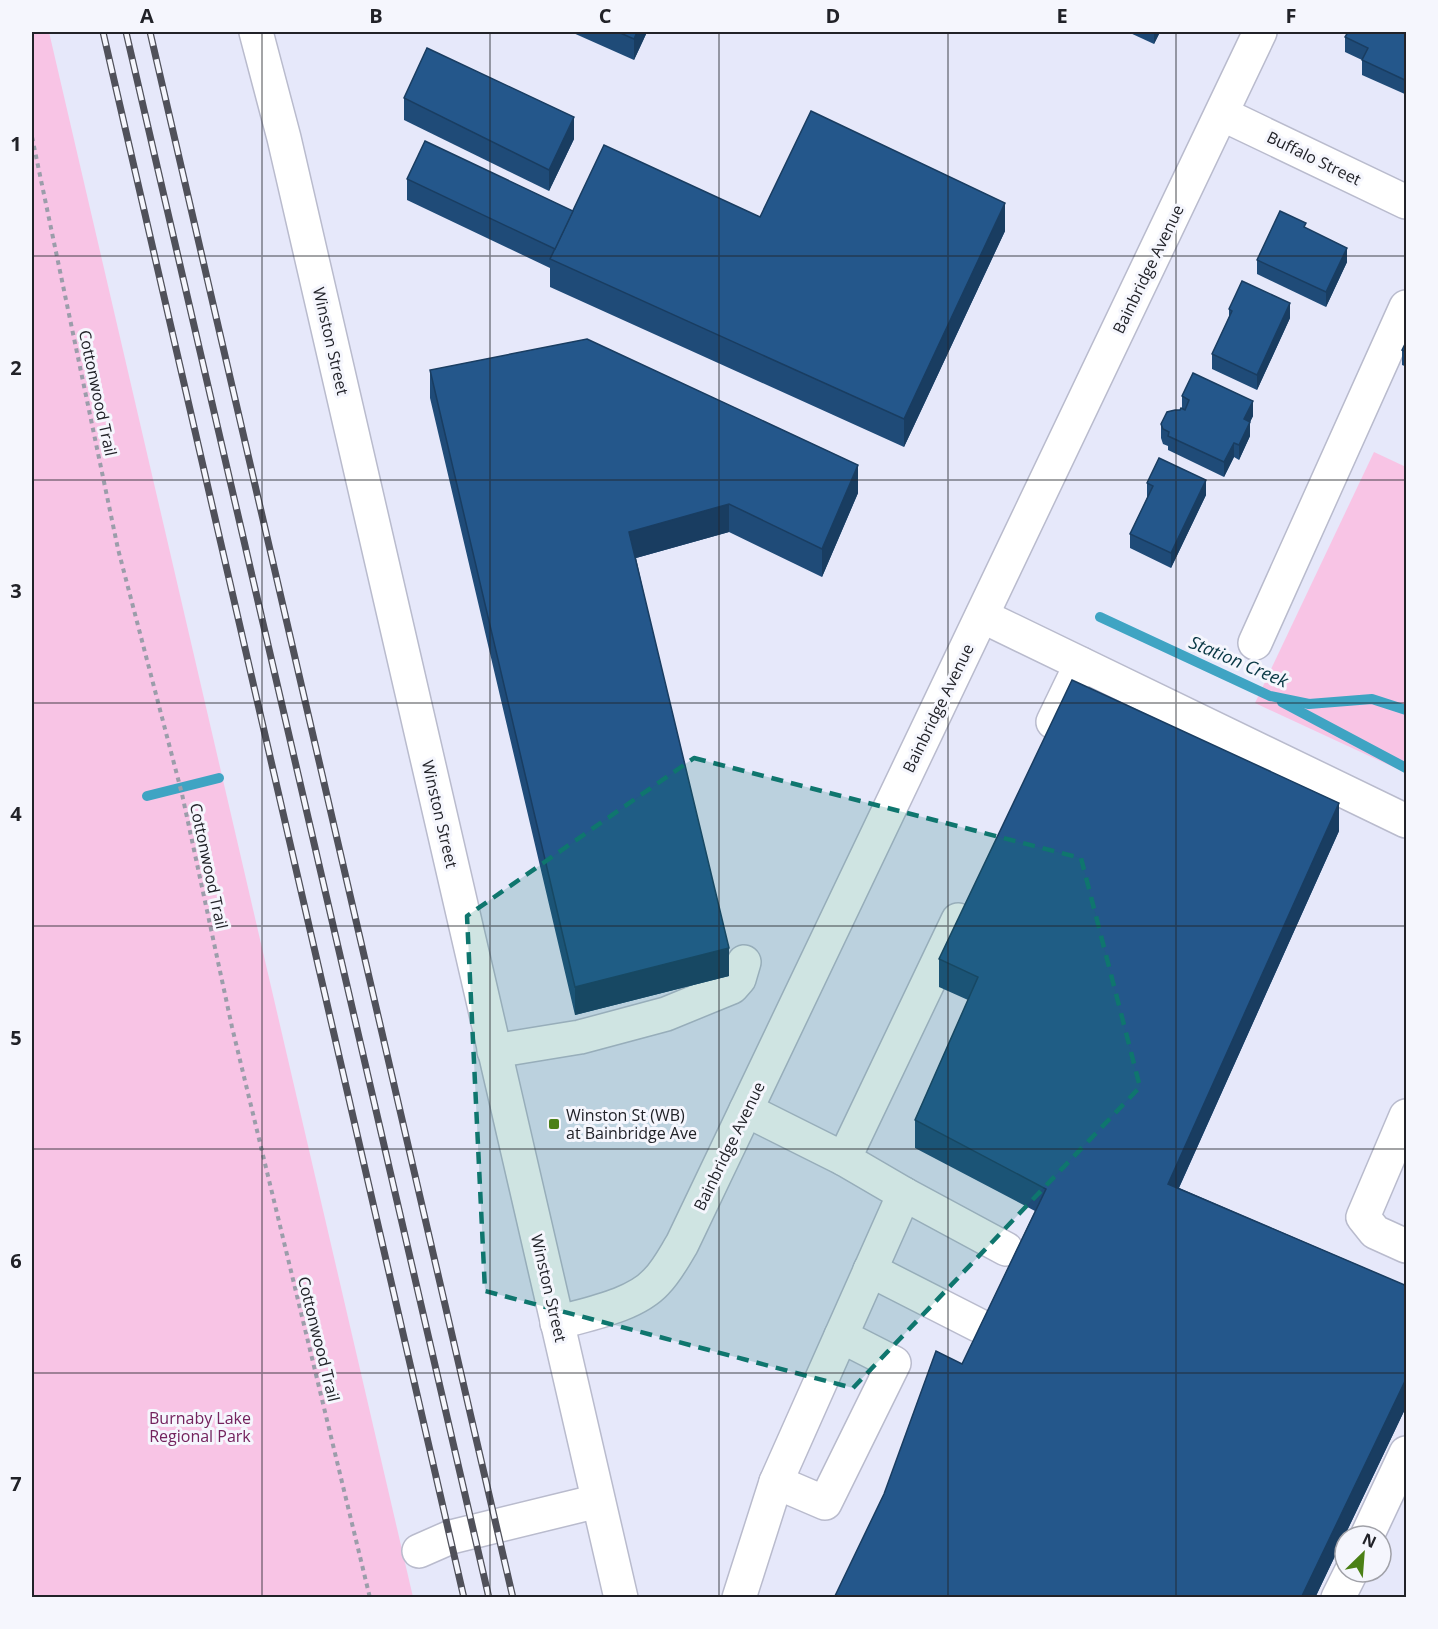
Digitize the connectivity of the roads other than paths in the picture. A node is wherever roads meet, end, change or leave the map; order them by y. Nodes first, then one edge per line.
1 (256, 32) edge
2 (1260, 32) edge
3 (1222, 114) junction
4 (1407, 202) edge
5 (1407, 307) edge
6 (982, 616) junction
7 (1255, 643) dead end
8 (1081, 664) junction
9 (1040, 750) edge
10 (1407, 821) edge
11 (972, 890) edge
12 (744, 962) dead end
13 (494, 1051) junction
14 (746, 1110) junction
15 (1407, 1116) edge
16 (844, 1159) junction
17 (904, 1194) junction
18 (1407, 1246) edge
19 (1006, 1249) dead end
20 (870, 1270) junction
21 (557, 1323) junction
22 (978, 1324) edge
23 (841, 1336) junction
24 (1407, 1453) edge
25 (776, 1482) junction
26 (598, 1501) junction
27 (1374, 1524) edge
28 (419, 1551) dead end
29 (1344, 1584) edge
30 (621, 1598) edge
31 (739, 1598) edge
32 (1338, 1598) edge

1 - 13 street, Winston Street
2 - 3 street, Bainbridge Avenue
3 - 4 street, Buffalo Street
3 - 6 street, Bainbridge Avenue
5 - 7 street
6 - 8 street
6 - 14 street, Bainbridge Avenue
8 - 9 street
8 - 10 street
11 - 16 street
12 - 13 street
13 - 21 street, Winston Street
14 - 16 street
14 - 21 street, Bainbridge Avenue
15 - 18 street
16 - 17 street
17 - 19 street
17 - 20 street
20 - 22 street
20 - 23 street
21 - 26 street, Winston Street
23 - 25 street
23 - 25 street
24 - 27 street
25 - 31 street
26 - 28 street
26 - 30 street, Winston Street
29 - 32 street

